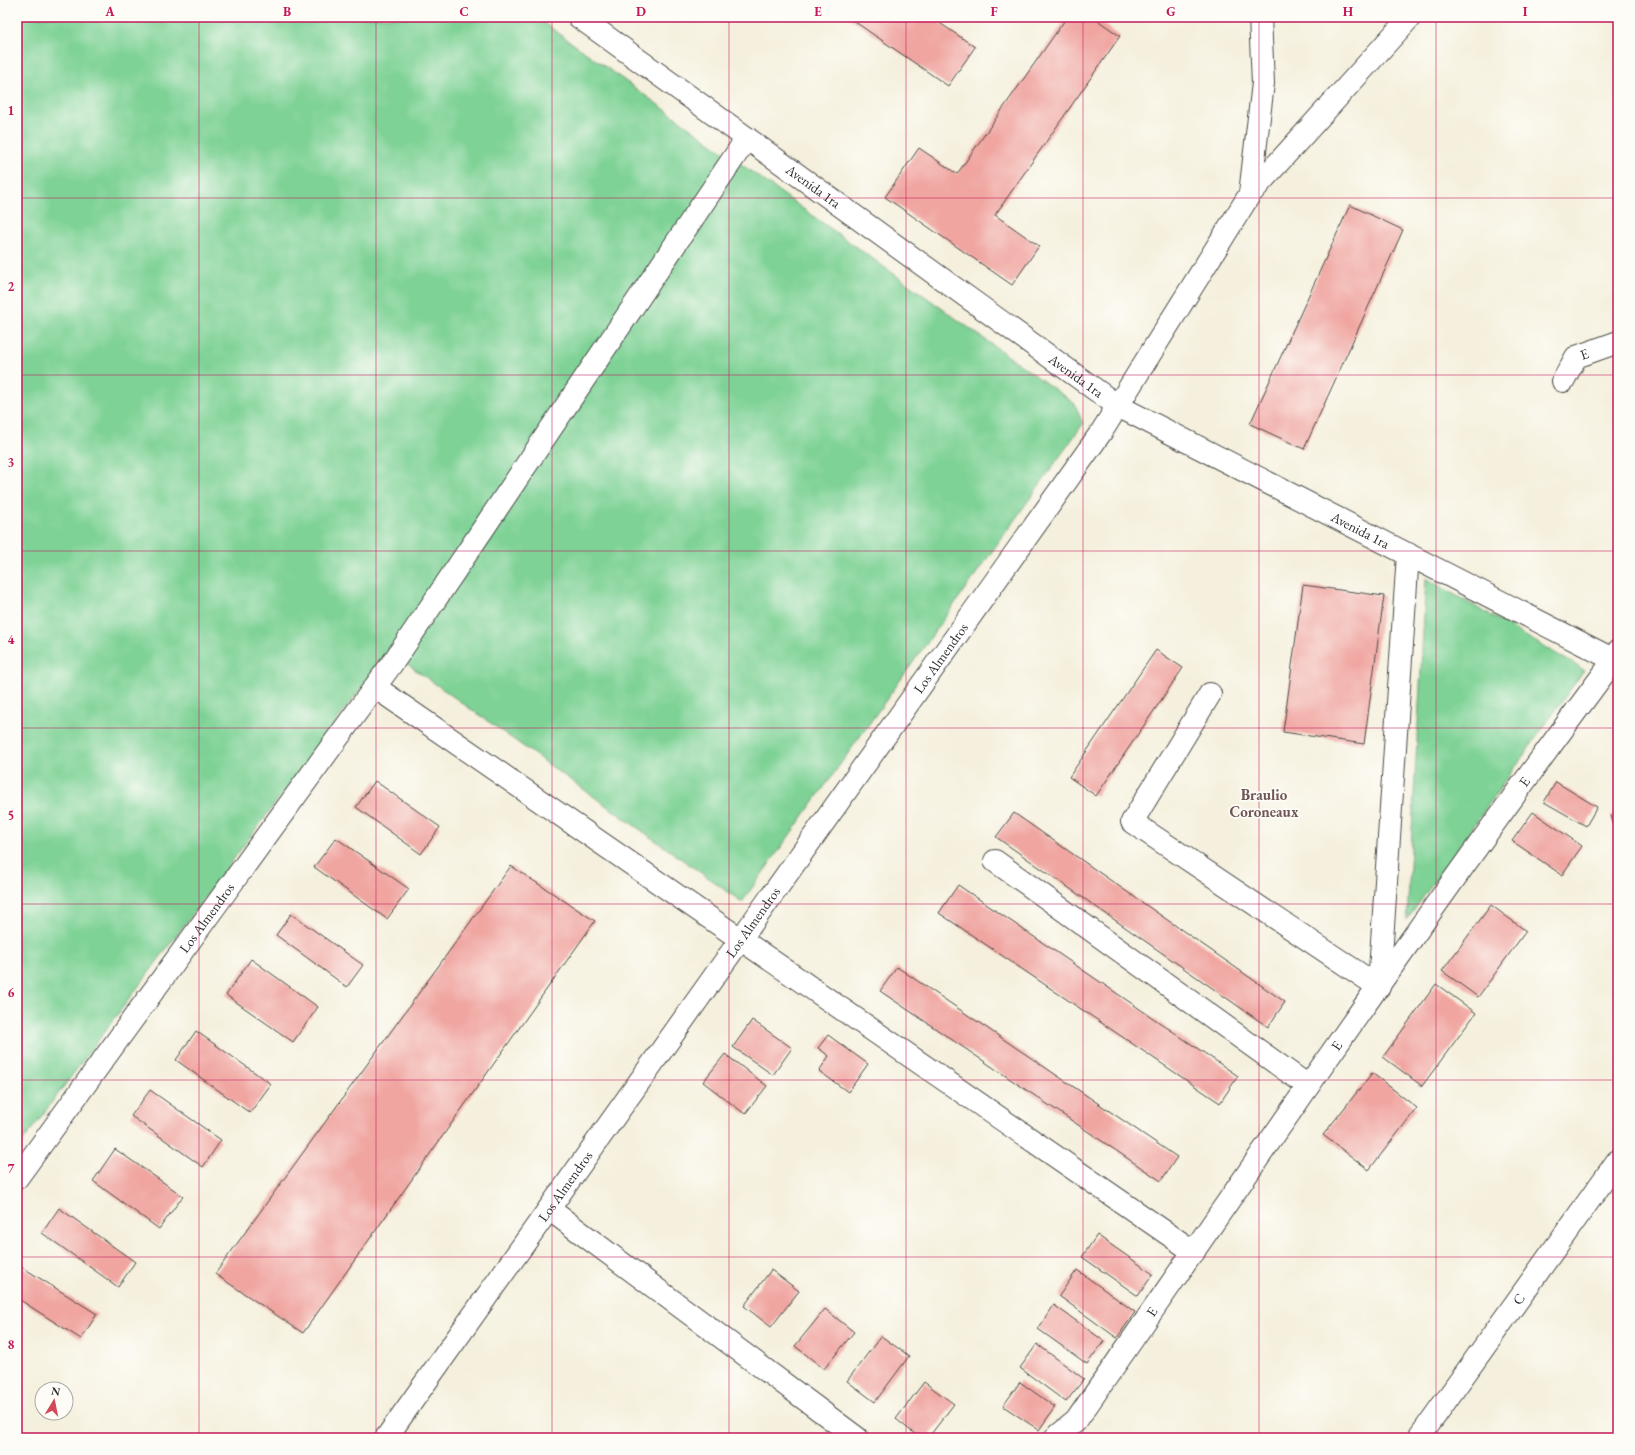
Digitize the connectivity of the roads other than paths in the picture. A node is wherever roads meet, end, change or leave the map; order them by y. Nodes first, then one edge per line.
1 (579, 17) edge
2 (1260, 17) edge
3 (1410, 17) edge
4 (747, 138) junction
5 (1250, 194) junction
6 (1618, 342) edge
7 (1563, 381) dead end
8 (1118, 406) junction
9 (1408, 554) junction
10 (1617, 658) edge
11 (375, 687) junction
12 (1210, 694) dead end
13 (995, 861) dead end
14 (741, 940) junction
15 (1379, 987) junction
16 (1308, 1086) junction
17 (1618, 1160) edge
18 (17, 1178) edge
19 (549, 1209) junction
20 (1194, 1252) junction
21 (386, 1438) edge
22 (857, 1438) edge
23 (1055, 1438) edge
24 (1419, 1438) edge

1 - 4 street, Avenida 1ra
2 - 5 street
3 - 5 street, Los Almendros
4 - 8 street, Avenida 1ra
4 - 11 street, Los Almendros
5 - 8 street, Los Almendros
6 - 7 street, E
8 - 9 street, Avenida 1ra
8 - 14 street, Los Almendros
9 - 10 street, Avenida 1ra
9 - 15 street
10 - 15 street, E
11 - 14 street
11 - 18 street, Los Almendros
12 - 15 street
13 - 16 street
14 - 19 street, Los Almendros
14 - 20 street
15 - 16 street, E
16 - 20 street, E
17 - 24 street, C
19 - 21 street, Los Almendros
19 - 22 street
20 - 23 street, E

